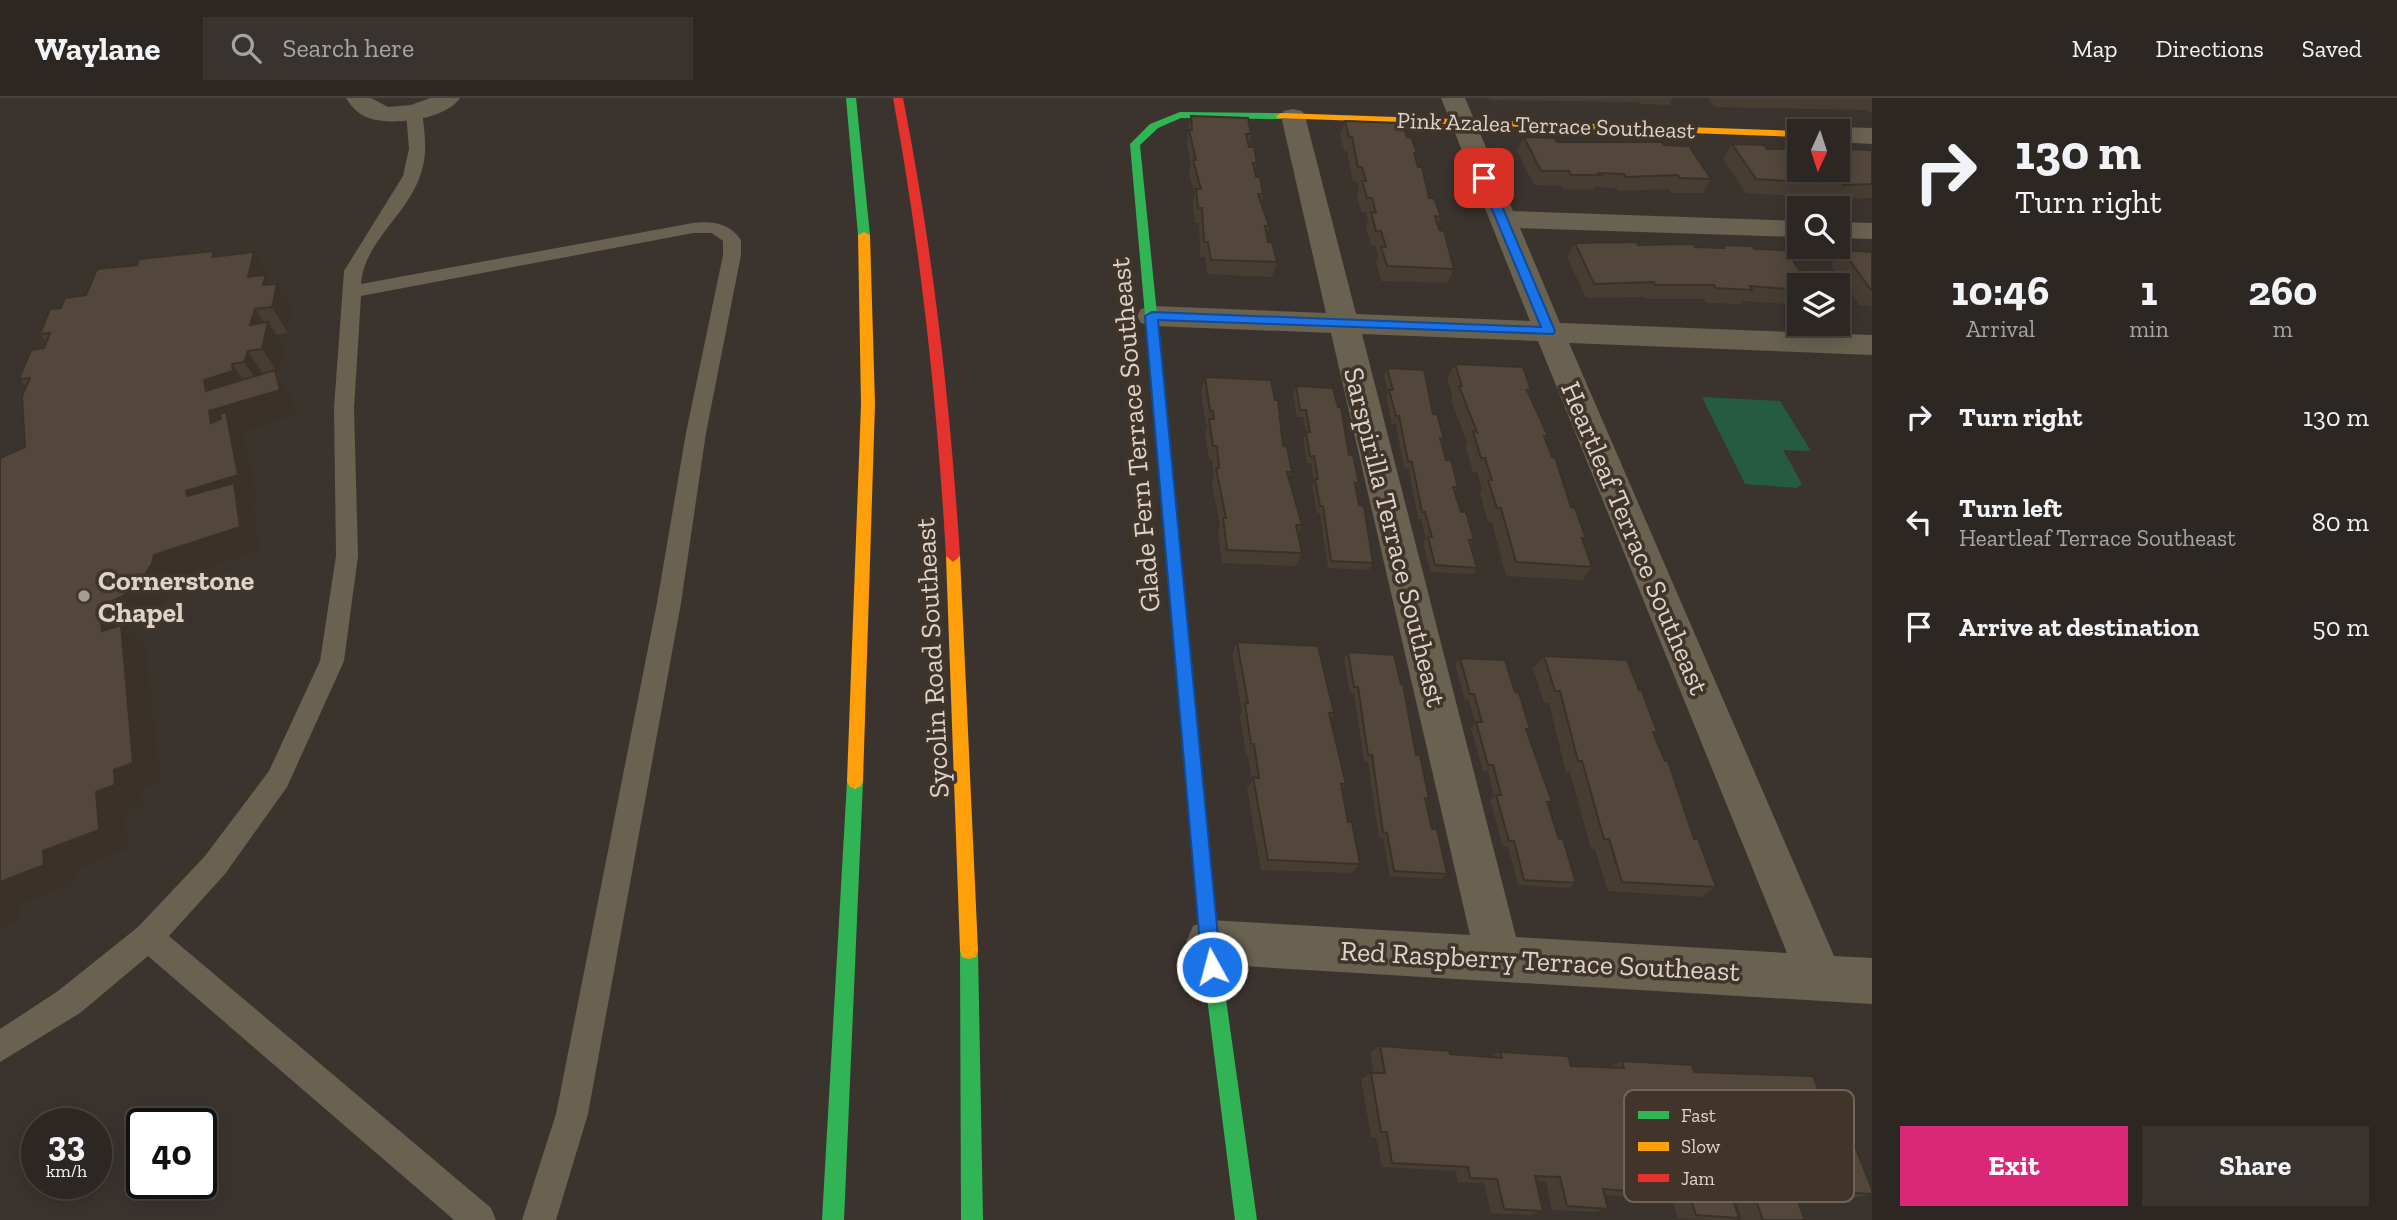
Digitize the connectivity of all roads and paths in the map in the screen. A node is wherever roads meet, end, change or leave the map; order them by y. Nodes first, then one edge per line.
1 (358, 98) edge
2 (448, 98) edge
3 (850, 98) edge
4 (898, 98) edge
5 (1457, 110) edge
6 (414, 112) junction
7 (1293, 116) junction
8 (1787, 133) edge
9 (1850, 135) edge
10 (1872, 136) edge
11 (1501, 219) junction
12 (1787, 229) edge
13 (1850, 230) edge
14 (1872, 231) edge
15 (351, 292) junction
16 (1152, 316) junction
17 (1342, 324) junction
18 (1549, 331) junction
19 (1872, 345) edge
20 (148, 937) junction
21 (1209, 942) junction
22 (1499, 958) junction
23 (1820, 977) junction
24 (1872, 981) edge
25 (0, 1047) edge
26 (479, 1220) edge
27 (538, 1220) edge
28 (833, 1220) edge
29 (972, 1220) edge
30 (1246, 1220) edge

1 - 6 street
2 - 6 street
3 - 28 main road
4 - 29 main road, Sycolin Road Southeast
5 - 7 main road, Pink Azalea Terrace Southeast
5 - 8 main road, Pink Azalea Terrace Southeast
5 - 11 street, Heartleaf Terrace Southeast
6 - 15 lane
7 - 16 main road, Glade Fern Terrace Southeast
7 - 17 street, Sarspirilla Terrace Southeast
9 - 10 street
11 - 12 street
11 - 18 street, Heartleaf Terrace Southeast
13 - 14 street
15 - 20 lane
15 - 27 lane
16 - 17 street
16 - 21 main road, Glade Fern Terrace Southeast
17 - 18 street
17 - 22 street, Sarspirilla Terrace Southeast
18 - 19 street
18 - 23 street, Heartleaf Terrace Southeast
20 - 25 lane
20 - 26 lane
21 - 22 street, Red Raspberry Terrace Southeast
21 - 30 main road, Glade Fern Terrace Southeast
22 - 23 street, Red Raspberry Terrace Southeast
23 - 24 street, Red Raspberry Terrace Southeast

